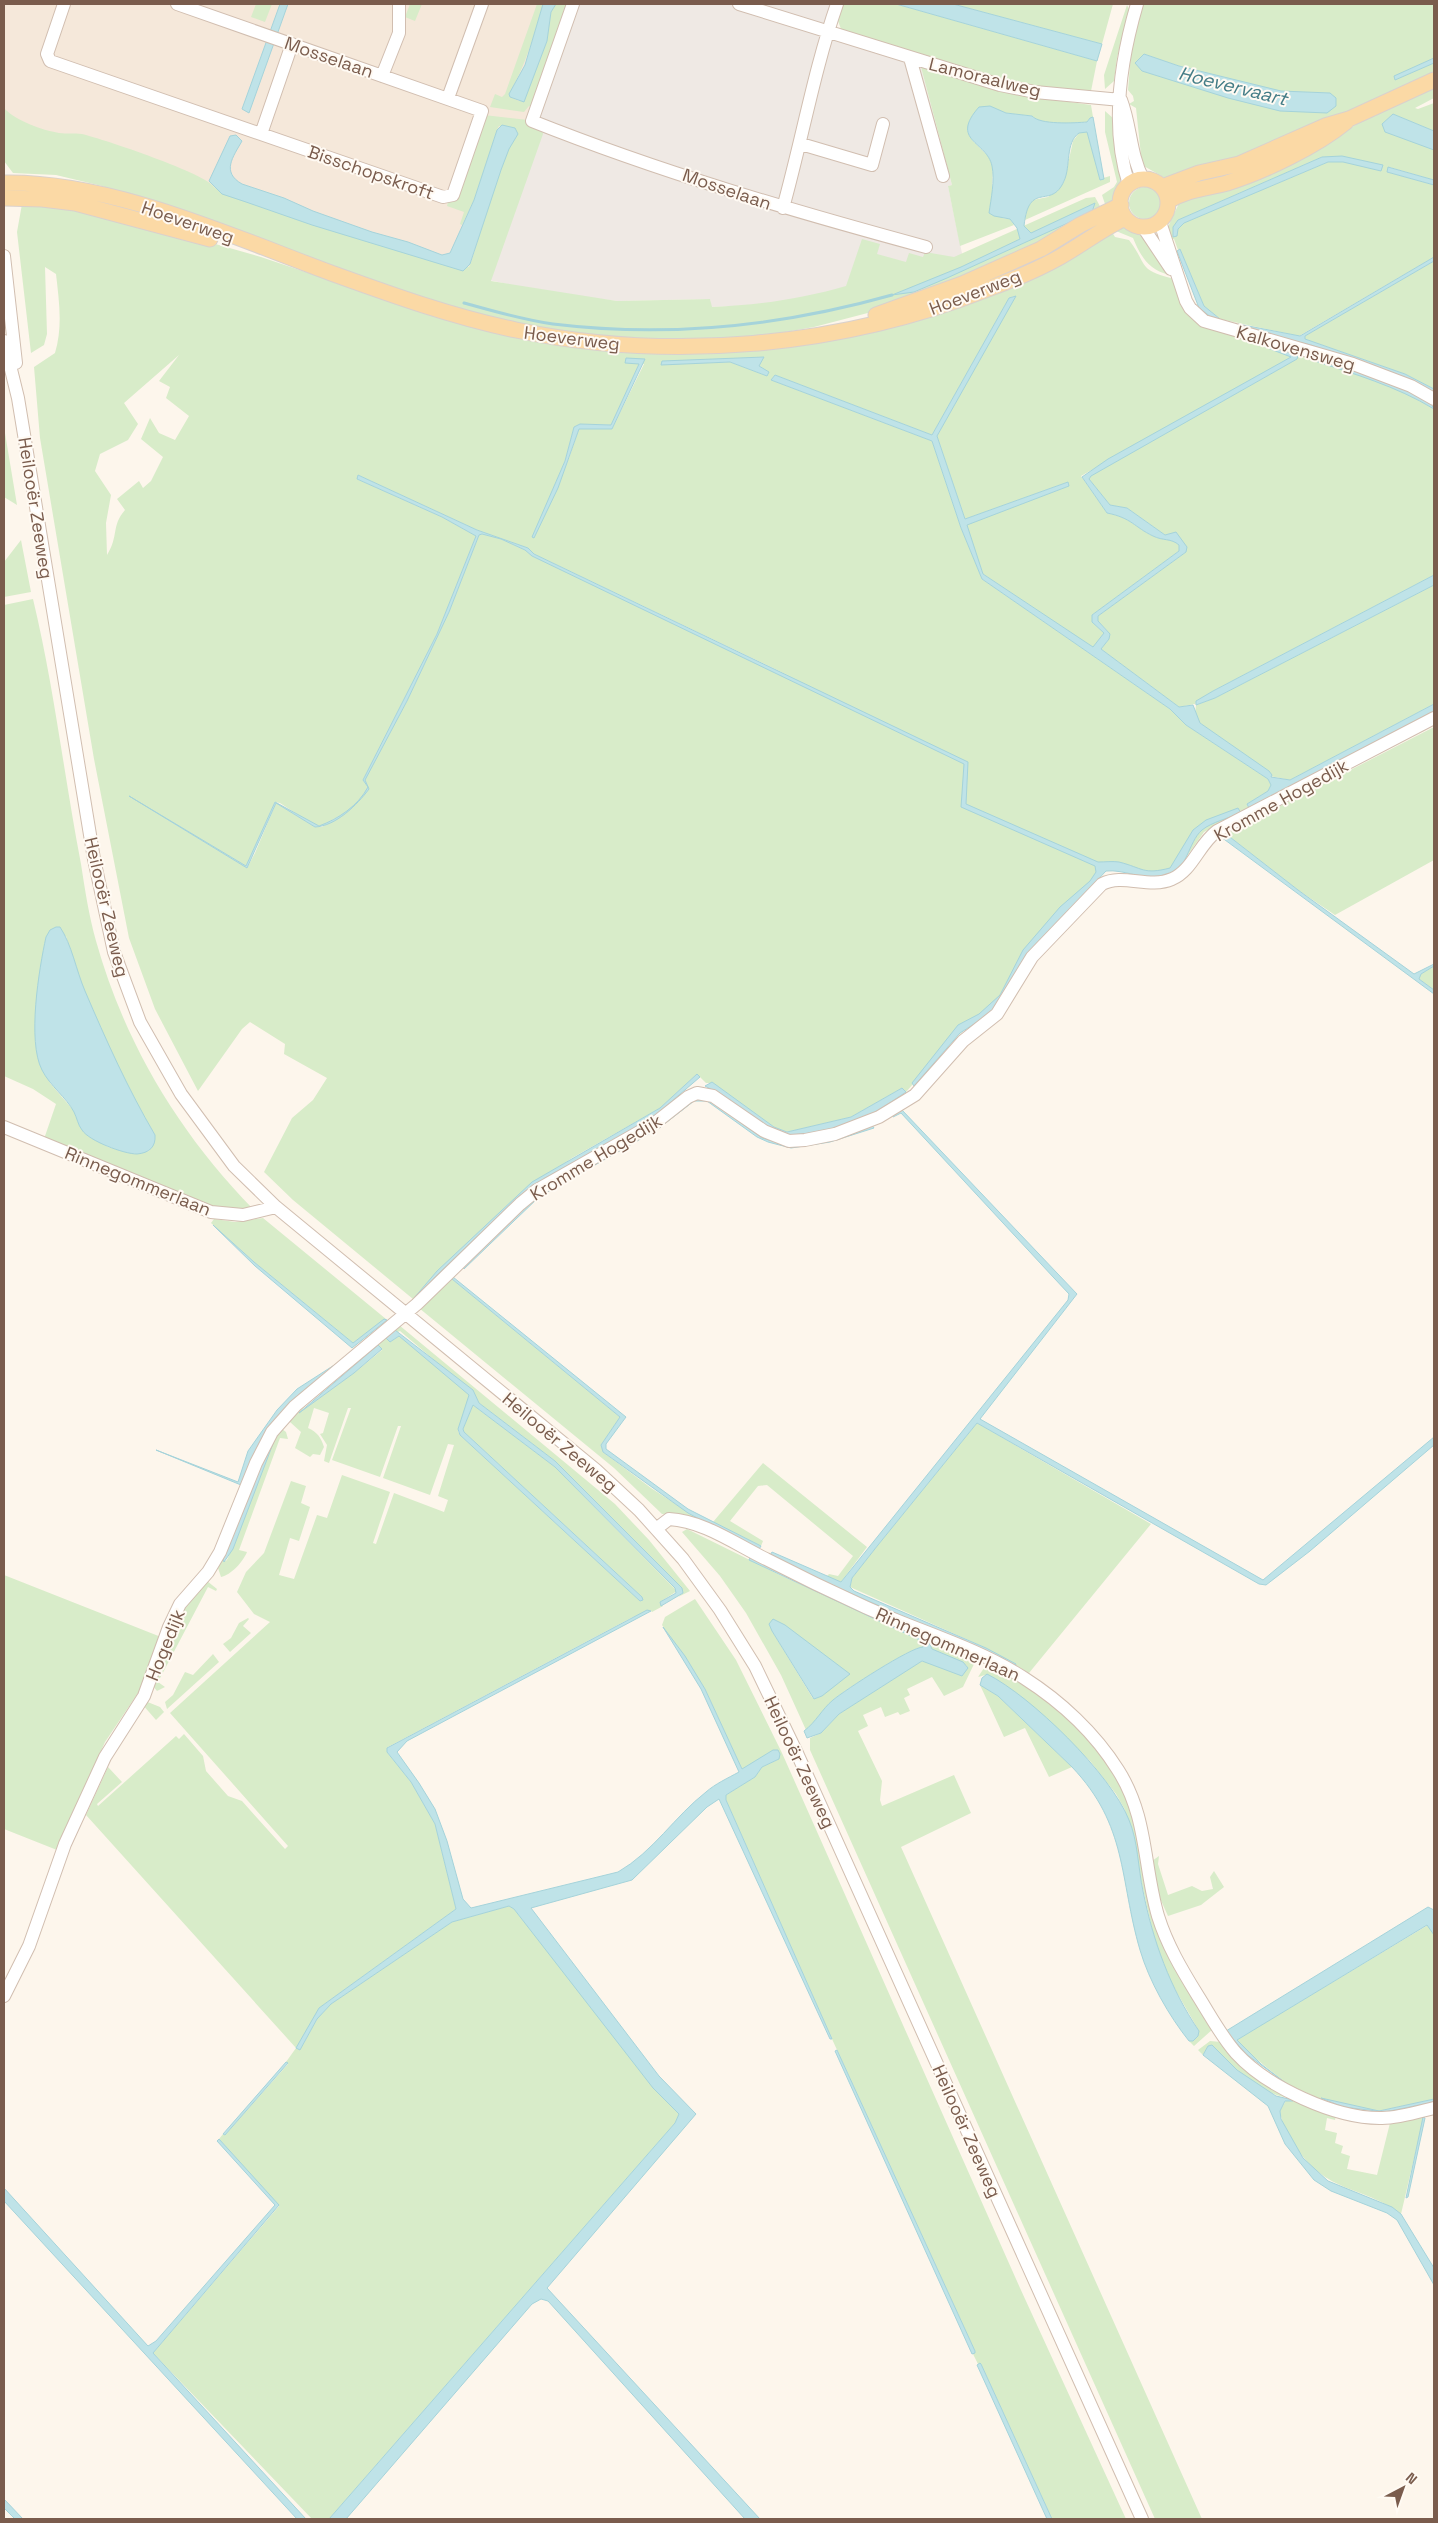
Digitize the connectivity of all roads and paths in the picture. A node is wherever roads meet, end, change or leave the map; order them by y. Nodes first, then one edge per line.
1 (64, 4) edge
2 (182, 4) edge
3 (399, 4) edge
4 (482, 4) edge
5 (573, 4) edge
6 (739, 4) edge
7 (837, 4) edge
8 (1137, 4) edge
9 (827, 32) junction
10 (292, 44) junction
11 (910, 58) junction
12 (382, 76) junction
13 (1434, 80) edge
14 (448, 98) junction
15 (1120, 100) junction
16 (482, 111) joint
17 (883, 124) dead end
18 (261, 134) junction
19 (801, 144) junction
20 (943, 176) dead end
21 (1136, 182) junction
22 (4, 183) edge
23 (1165, 194) junction
24 (4, 198) edge
25 (783, 208) junction
26 (1123, 212) junction
27 (1160, 222) junction
28 (1143, 227) junction
29 (926, 247) dead end
30 (4, 256) edge
31 (1179, 278) junction
32 (367, 286) junction
33 (4, 341) edge
34 (18, 398) junction
35 (1434, 399) edge
36 (1434, 718) edge
37 (4, 1127) edge
38 (276, 1207) junction
39 (405, 1315) junction
40 (656, 1529) junction
41 (4, 1996) edge
42 (1434, 2108) edge
43 (1142, 2519) edge

1 - 18 street, Bisschopskroft
2 - 10 street, Mosselaan
3 - 12 street
4 - 14 street
5 - 25 street, Mosselaan
6 - 9 street, Lamoraalweg
7 - 9 street
8 - 15 street
9 - 11 street, Lamoraalweg
9 - 19 street
10 - 12 street, Mosselaan
10 - 18 street
11 - 15 street, Lamoraalweg
11 - 20 street, Lamoraalweg
12 - 14 street, Mosselaan
13 - 23 main road
14 - 16 street, Mosselaan
15 - 21 street
16 - 18 street, Bisschopskroft
17 - 19 street
19 - 25 street
21 - 23 main road
21 - 26 main road
22 - 32 main road, Hoeverweg
23 - 27 main road
24 - 32 main road, Hoeverweg
25 - 29 street, Mosselaan
26 - 28 main road
26 - 32 main road, Hoeverweg
27 - 28 main road
27 - 31 street, Kalkovensweg
28 - 31 street, Kalkovensweg
30 - 34 street, Heilooër Zeeweg
31 - 35 street, Kalkovensweg
33 - 34 street, Heilooër Zeeweg
34 - 38 street, Heilooër Zeeweg
36 - 39 street, Kromme Hogedijk
37 - 38 street, Rinnegommerlaan
38 - 39 street, Heilooër Zeeweg
39 - 40 street, Heilooër Zeeweg
39 - 41 street, Hogedijk
40 - 42 street, Rinnegommerlaan
40 - 43 street, Heilooër Zeeweg

